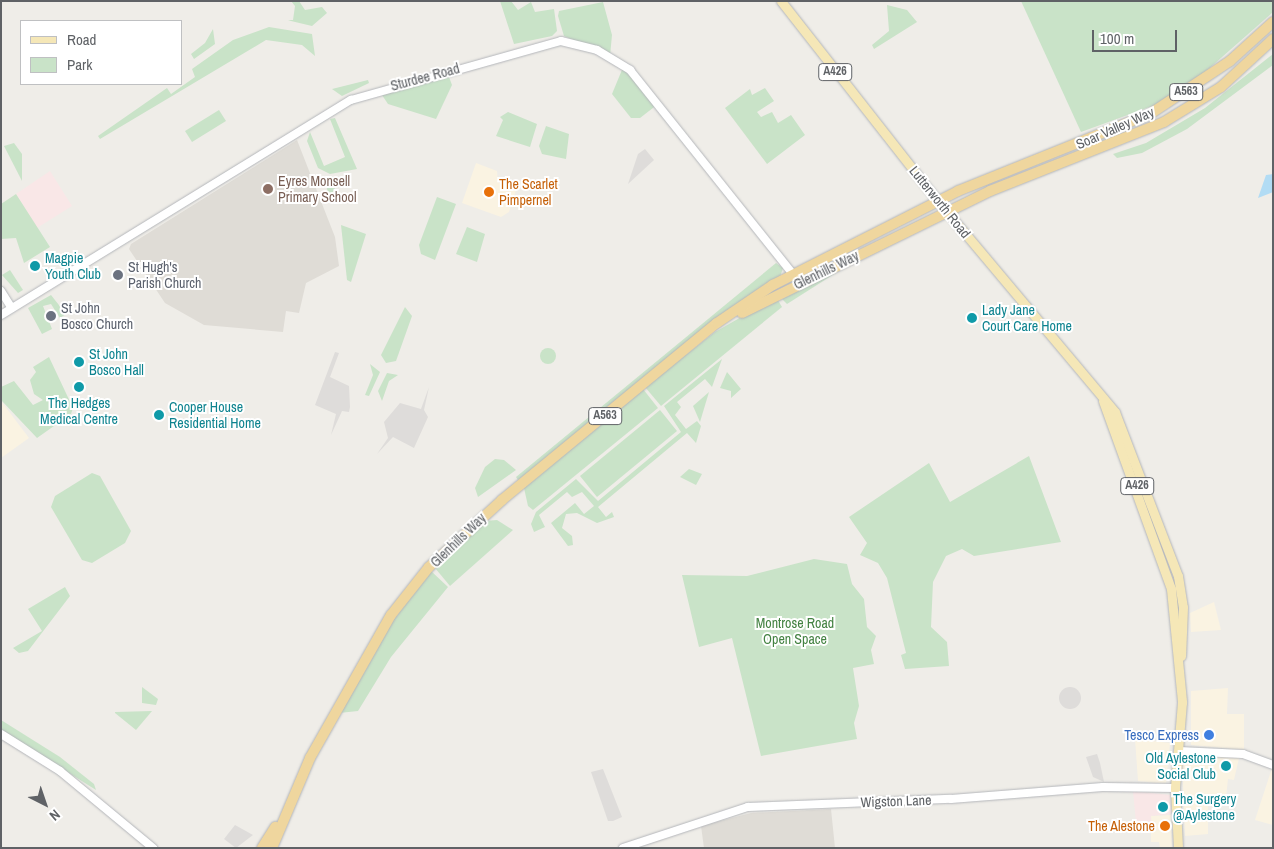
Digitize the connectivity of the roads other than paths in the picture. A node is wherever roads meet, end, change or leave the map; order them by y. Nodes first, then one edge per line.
1 (781, 1) edge
2 (1273, 22) edge
3 (1273, 39) edge
4 (938, 201) junction
5 (947, 212) junction
6 (793, 274) junction
7 (799, 283) junction
8 (1, 291) edge
9 (11, 307) junction
10 (1, 315) edge
11 (708, 333) junction
12 (1, 734) edge
13 (1179, 751) junction
14 (1273, 765) edge
15 (1176, 788) junction
16 (284, 812) junction
17 (153, 848) edge
18 (262, 848) edge
19 (272, 848) edge
20 (623, 848) edge
21 (1178, 848) edge

1 - 4 main road, Lutterworth Road / A426
2 - 4 highway, Soar Valley Way / A563
3 - 5 highway, Soar Valley Way / A563
4 - 5 main road, Lutterworth Road / A426
4 - 6 highway, Glenhills Way / A563
5 - 7 highway, Glenhills Way / A563
5 - 13 main road, Lutterworth Road / A426
6 - 7 street, Sturdee Road
6 - 9 street, Sturdee Road
6 - 11 highway, Glenhills Way / A563
7 - 11 highway, Glenhills Way / A563
8 - 9 street
9 - 10 street, Sturdee Road
11 - 16 highway, Glenhills Way / A563
12 - 17 street
13 - 14 street
13 - 15 main road, A426
15 - 20 street, Wigston Lane
15 - 21 main road, A426
16 - 18 highway, Glenhills Way / A563
16 - 19 highway, Glenhills Way / A563

